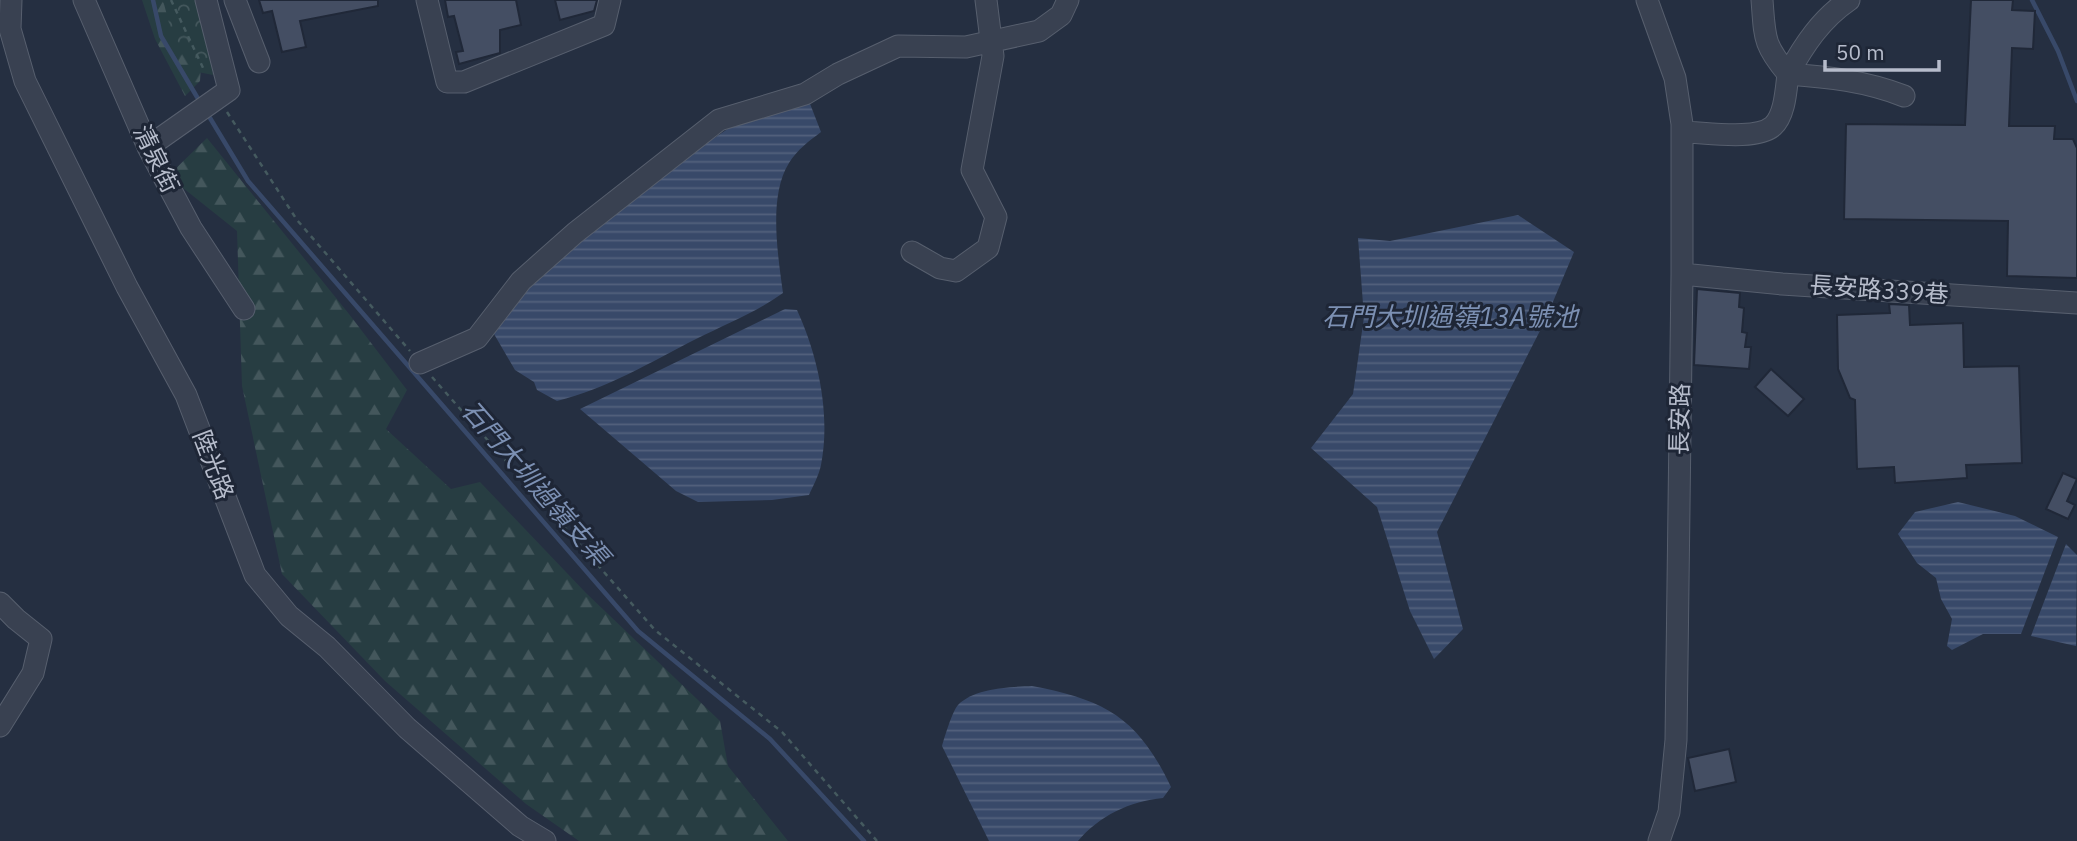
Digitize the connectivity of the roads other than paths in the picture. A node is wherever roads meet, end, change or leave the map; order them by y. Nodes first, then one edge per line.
1 (11, 0) edge
2 (84, 0) edge
3 (206, 0) edge
4 (235, 0) edge
5 (427, 0) edge
6 (610, 0) edge
7 (986, 0) edge
8 (1068, 0) edge
9 (1647, 0) edge
10 (1762, 0) edge
11 (1849, 0) edge
12 (990, 43) junction
13 (259, 62) dead end
14 (1788, 74) junction
15 (1903, 96) dead end
16 (1682, 132) junction
17 (148, 146) junction
18 (912, 252) dead end
19 (1682, 274) junction
20 (2077, 303) edge
21 (244, 309) dead end
22 (420, 363) road end
23 (0, 603) edge
24 (0, 726) edge
25 (517, 834) edge
26 (545, 841) edge
27 (1659, 841) edge

1 - 25 street, 陸光路
2 - 17 street, 清泉街
3 - 17 street
4 - 13 street
5 - 6 street
7 - 12 street
8 - 12 street
9 - 16 street, 長安路
10 - 14 street
11 - 14 street
12 - 18 street
12 - 22 street
14 - 15 street
14 - 16 street
16 - 19 street, 長安路
17 - 21 street, 清泉街
19 - 20 street, 長安路339巷
19 - 27 street, 長安路
23 - 24 street
25 - 26 street, 陸光路

